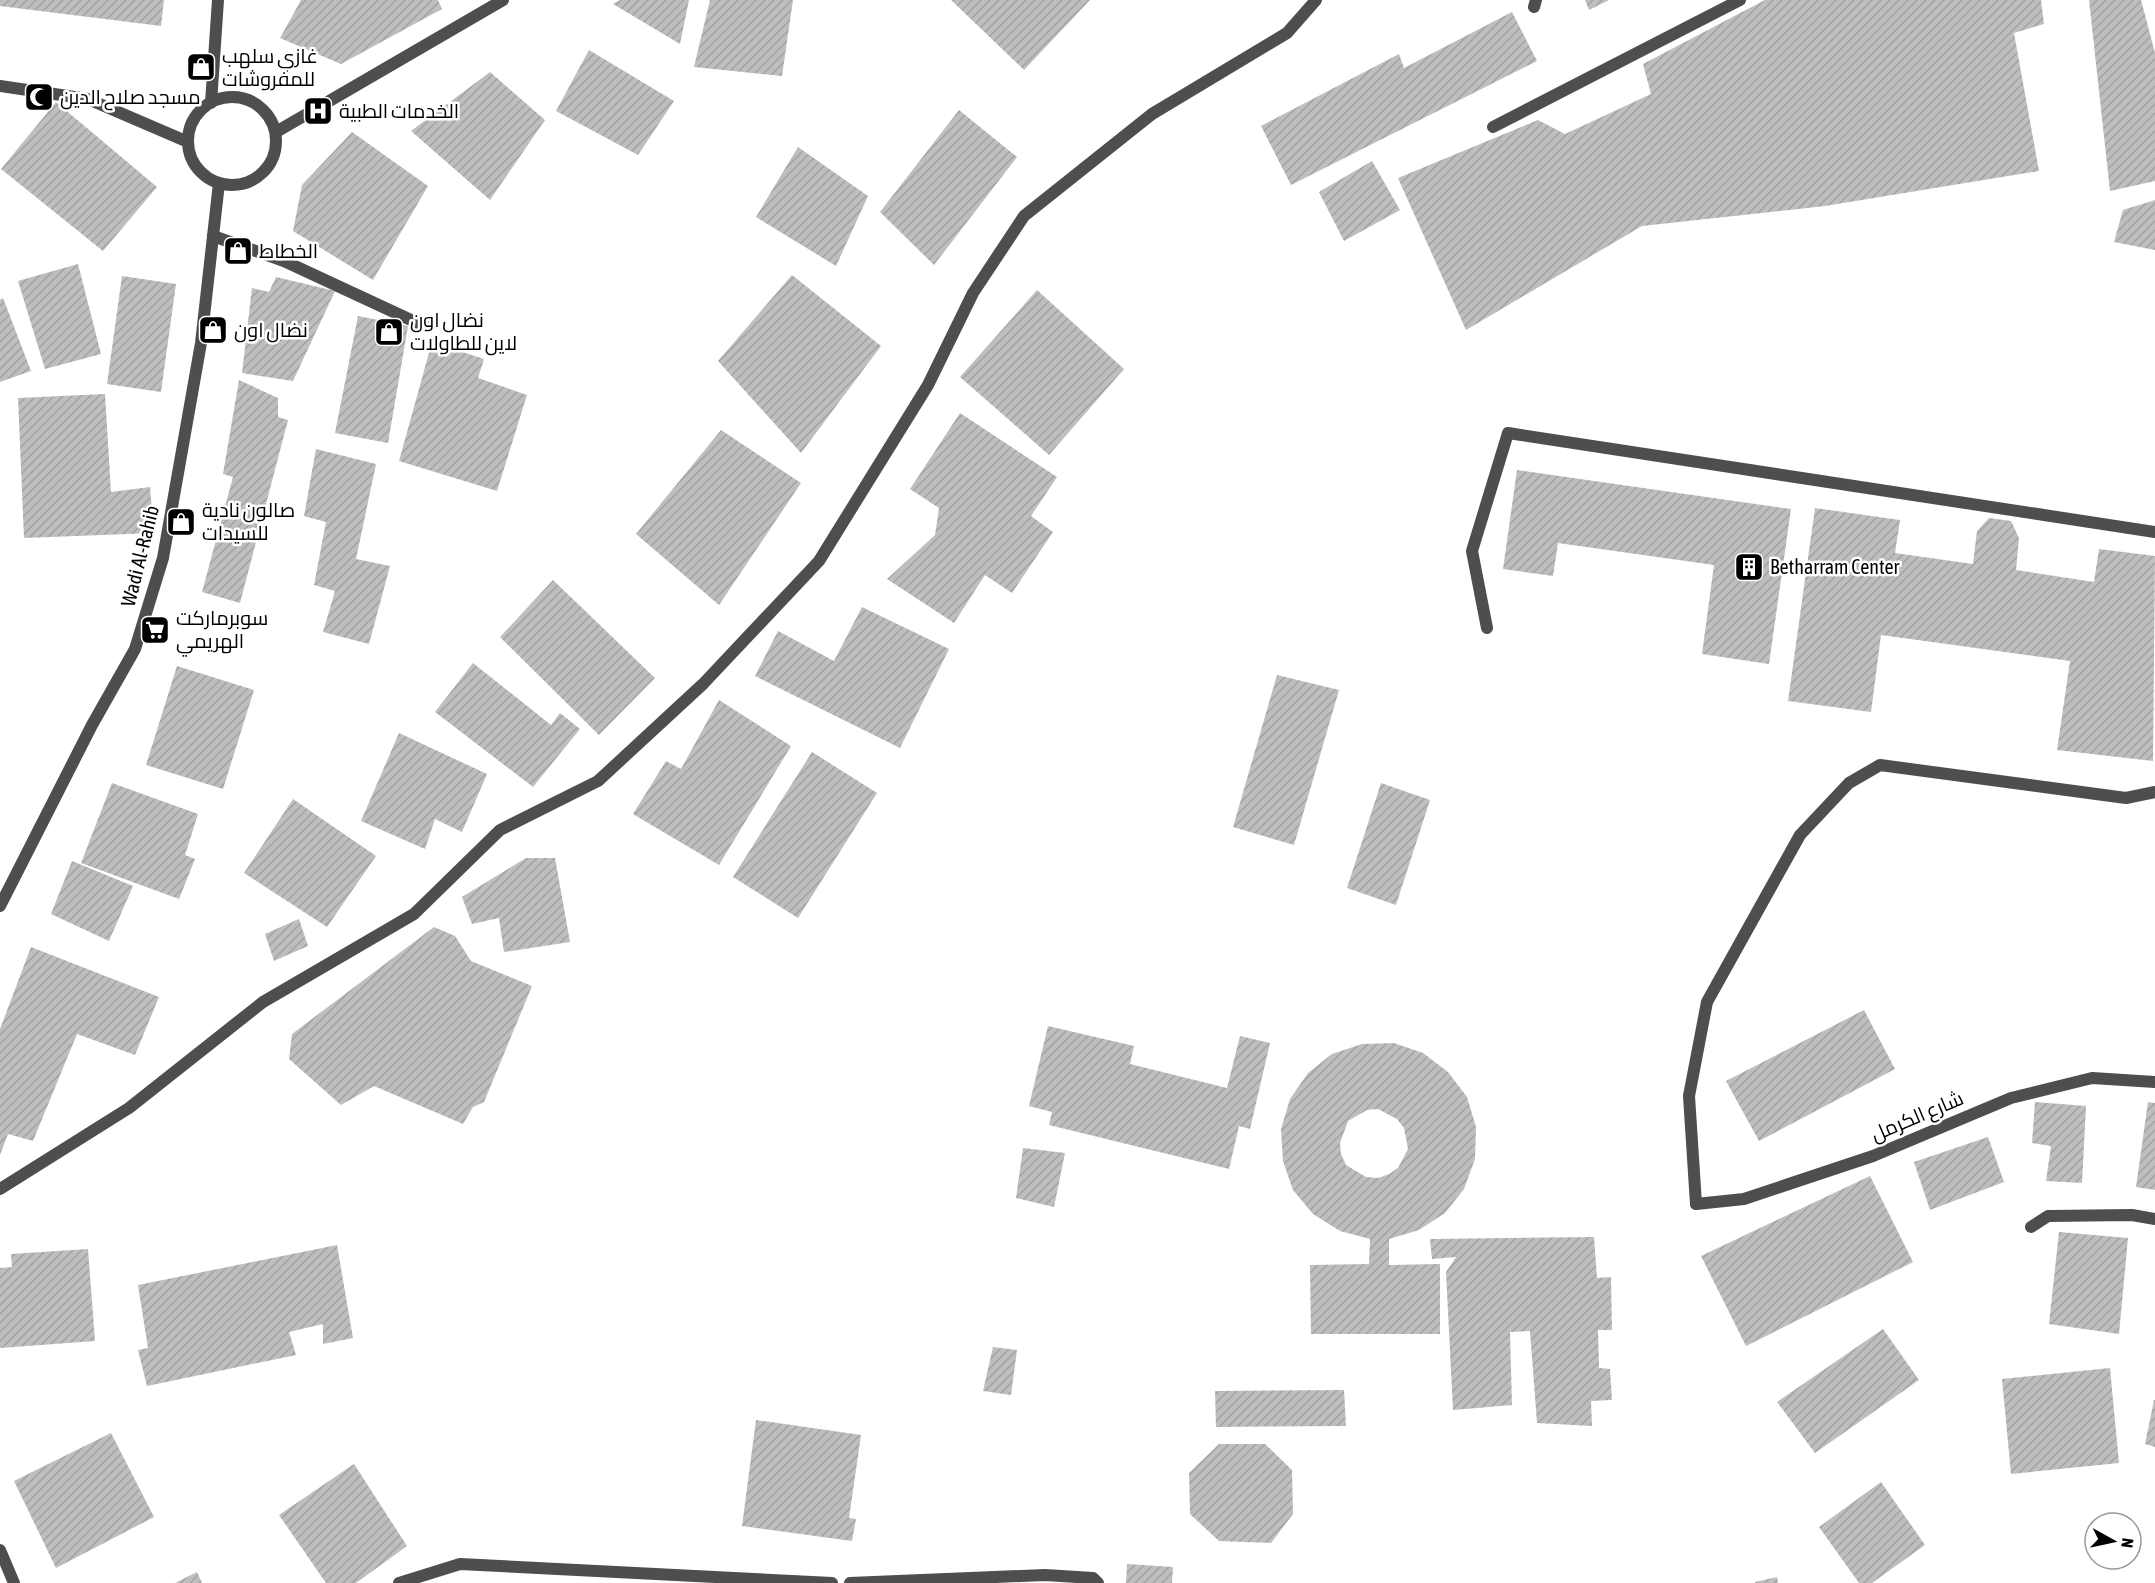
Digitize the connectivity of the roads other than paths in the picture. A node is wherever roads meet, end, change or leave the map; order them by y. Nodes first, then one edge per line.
1 (218, 0) edge
2 (503, 0) edge
3 (1316, 0) edge
4 (1740, 0) edge
5 (0, 86) edge
6 (211, 103) junction
7 (1493, 127) dead end
8 (276, 132) junction
9 (188, 142) junction
10 (219, 183) junction
11 (213, 236) junction
12 (426, 327) dead end
13 (2155, 532) edge
14 (1487, 628) dead end
15 (2155, 792) edge
16 (0, 906) edge
17 (2155, 1082) edge
18 (0, 1189) edge
19 (2155, 1219) edge
20 (2031, 1227) dead end
21 (0, 1550) edge
22 (14, 1583) edge
23 (399, 1583) edge
24 (832, 1583) edge
25 (850, 1583) edge
26 (1098, 1583) edge

1 - 6 street
2 - 8 street
3 - 18 street
4 - 7 street
5 - 9 street
6 - 8 street
6 - 9 street
8 - 10 street
9 - 10 street
10 - 11 street, Wadi Al-Rahib
11 - 12 street
11 - 16 street, Wadi Al-Rahib
13 - 14 street
15 - 17 street, شارع الكرمل
19 - 20 street
21 - 22 street
23 - 24 street
25 - 26 street

